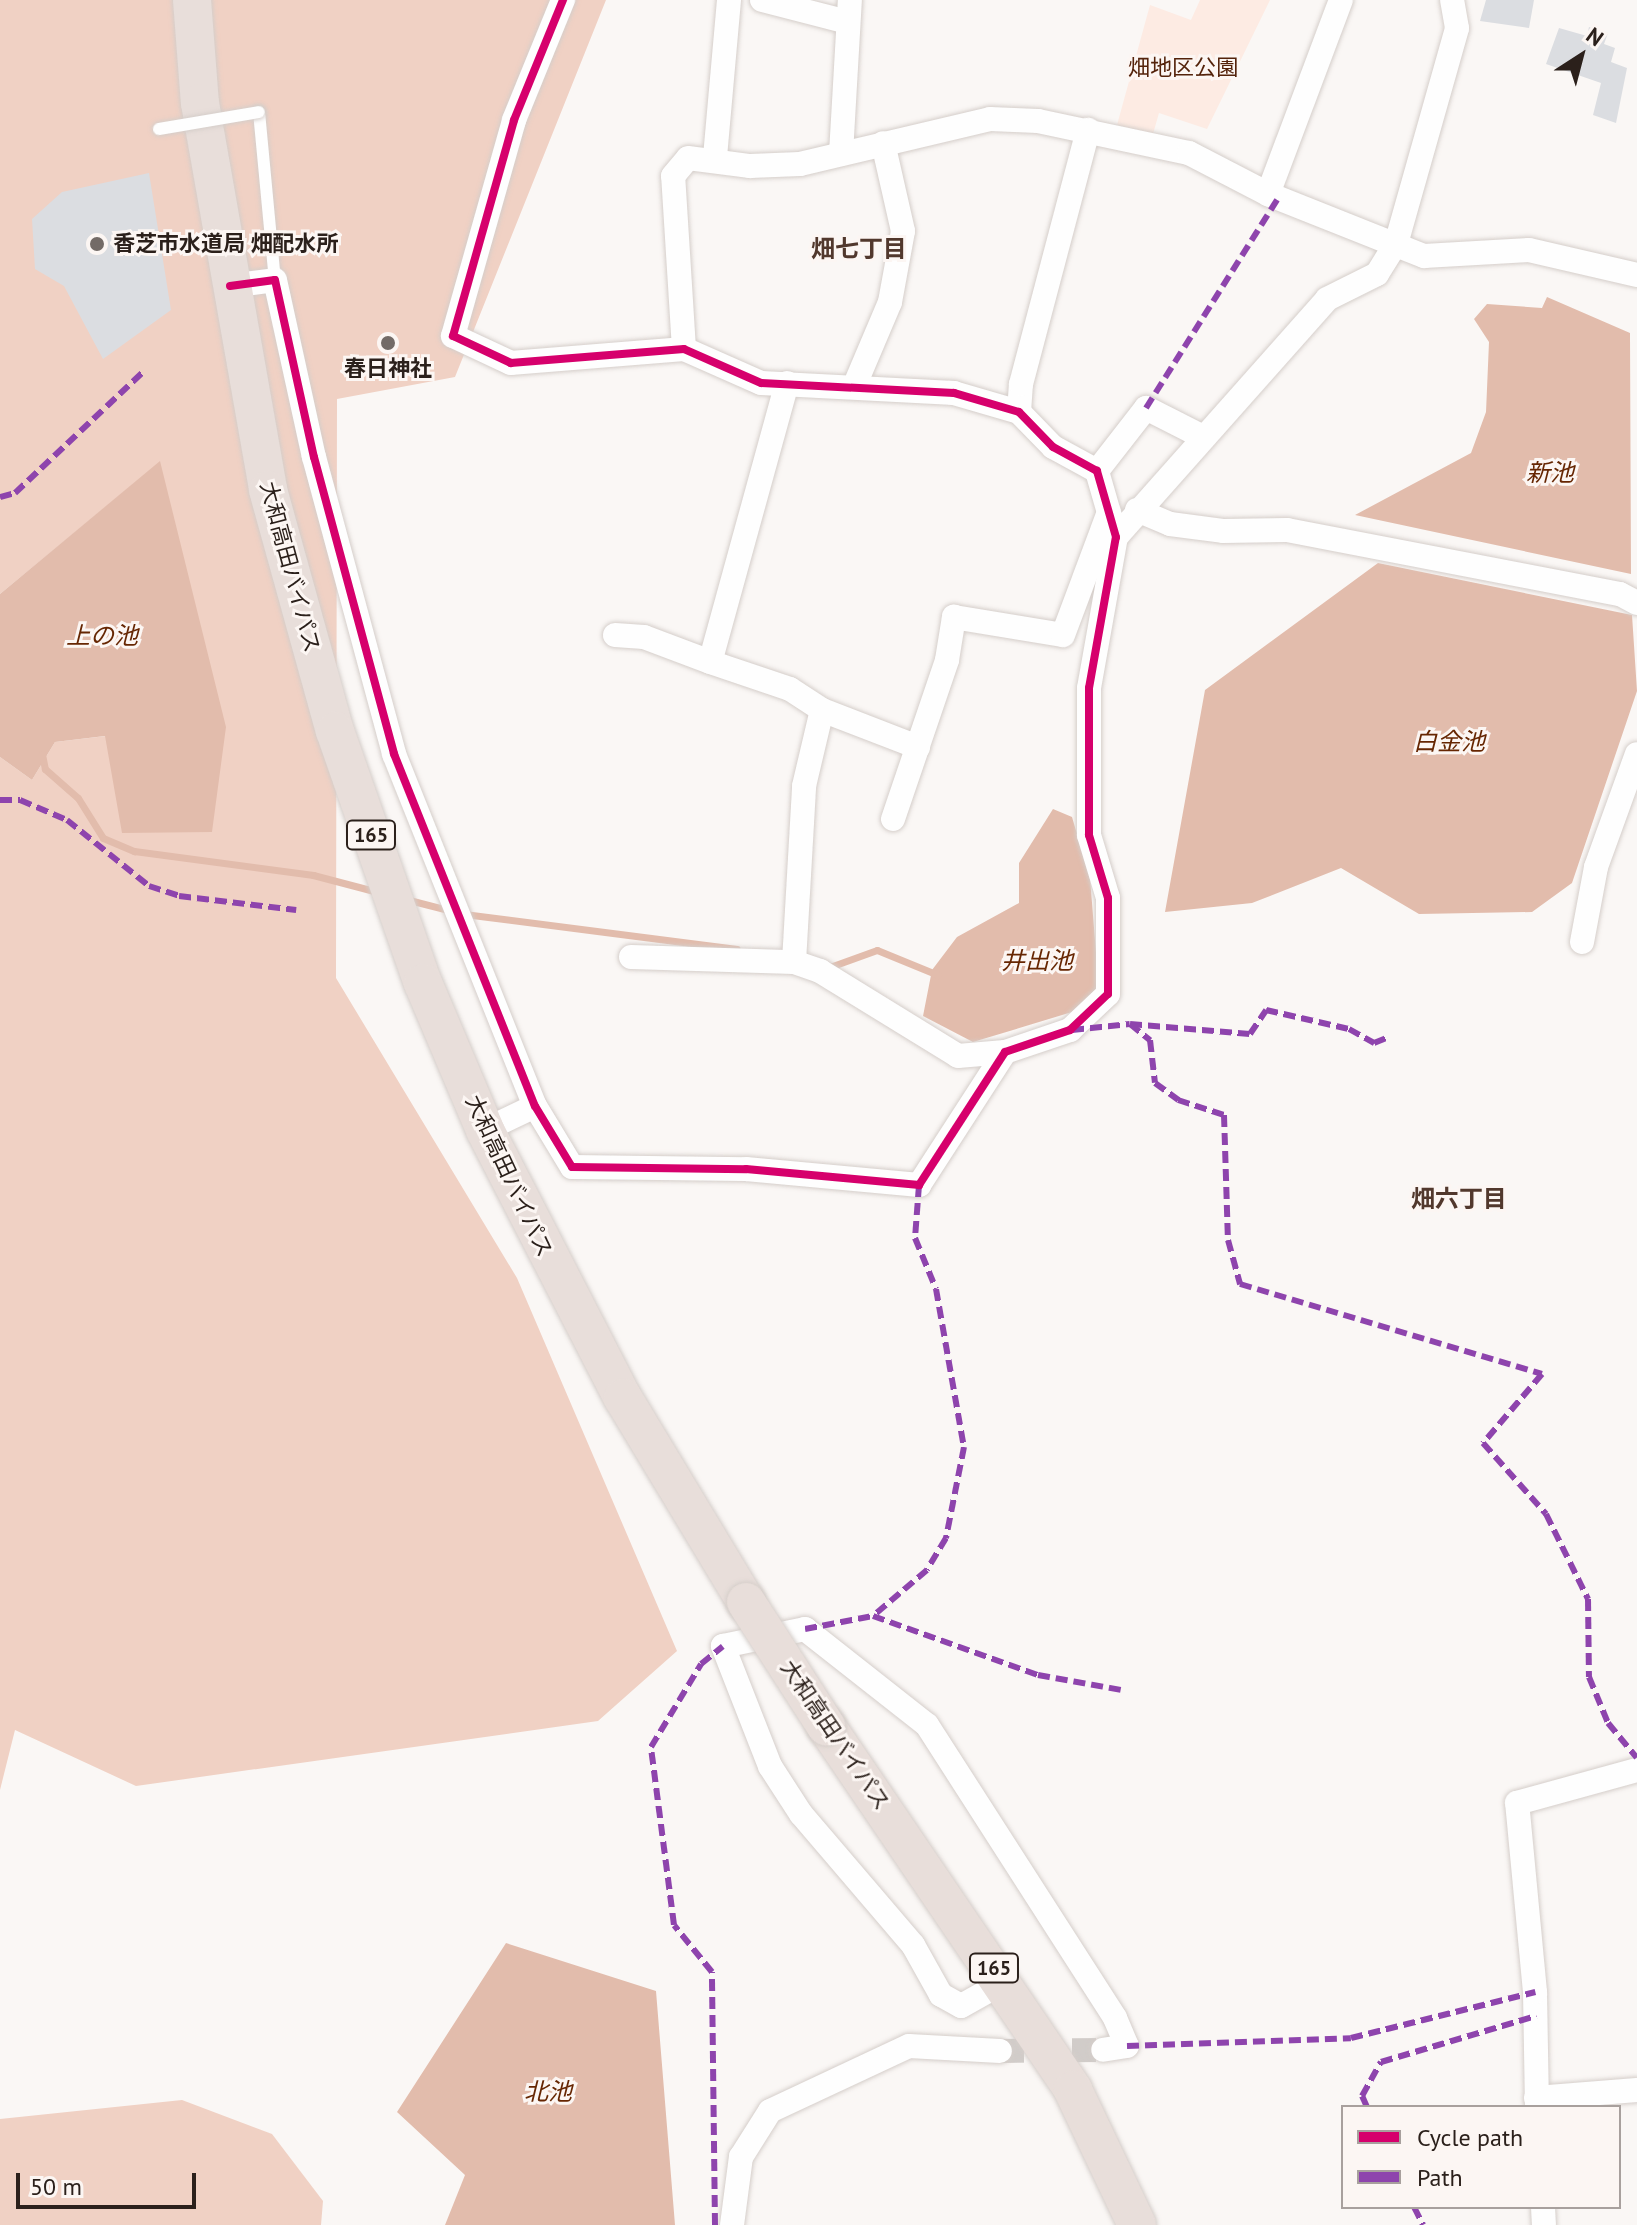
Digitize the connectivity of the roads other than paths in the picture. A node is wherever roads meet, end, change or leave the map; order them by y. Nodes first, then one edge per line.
1 (192, 0) edge
2 (563, 0) edge
3 (729, 0) edge
4 (762, 0) edge
5 (1341, 0) edge
6 (1452, 0) edge
7 (847, 10) edge
8 (159, 129) dead end
9 (1088, 130) junction
10 (883, 143) junction
11 (841, 154) junction
12 (715, 157) junction
13 (1268, 194) junction
14 (1396, 244) junction
15 (1637, 275) edge
16 (275, 280) junction
17 (230, 286) junction
18 (684, 349) junction
19 (787, 383) junction
20 (854, 387) junction
21 (1019, 412) junction
22 (1203, 437) junction
23 (1097, 471) junction
24 (1137, 510) junction
25 (1109, 512) junction
26 (1116, 537) junction
27 (1631, 595) edge
28 (615, 635) dead end
29 (710, 662) junction
30 (822, 710) junction
31 (918, 747) junction
32 (1637, 754) edge
33 (893, 819) dead end
34 (1582, 942) dead end
35 (631, 957) dead end
36 (794, 962) junction
37 (1005, 1052) junction
38 (535, 1106) junction
39 (485, 1130) junction
40 (1637, 1770) edge
41 (1004, 1982) junction
42 (1103, 2050) dead end
43 (1000, 2051) tunnel mouth
44 (1637, 2090) edge
45 (1536, 2103) edge
46 (732, 2225) edge
47 (1137, 2225) edge

1 - 17 highway, 大和高田バイパス / 165
2 - 18 street
3 - 12 street
4 - 7 street
5 - 13 street
6 - 14 street
7 - 11 street
8 - 16 lane, bridge
9 - 10 street
9 - 13 street
9 - 21 street
10 - 11 street
10 - 20 street
11 - 12 street
12 - 18 street
13 - 14 street
14 - 15 street
14 - 22 street
16 - 17 street
16 - 38 street
17 - 39 highway, 大和高田バイパス / 165
18 - 19 street
19 - 20 street
19 - 29 street
20 - 21 street
21 - 23 street
22 - 23 street
22 - 24 street
23 - 25 street
24 - 26 street
24 - 27 street
25 - 26 street
25 - 31 street
26 - 37 street
28 - 29 street
29 - 30 street
30 - 31 street
30 - 36 street
31 - 33 street
32 - 34 street
35 - 36 street
36 - 37 street
37 - 38 street
38 - 39 street
39 - 41 highway, 大和高田バイパス / 165, bridge
40 - 45 street
41 - 42 street
41 - 47 highway, 大和高田バイパス / 165
43 - 46 street
44 - 45 street

